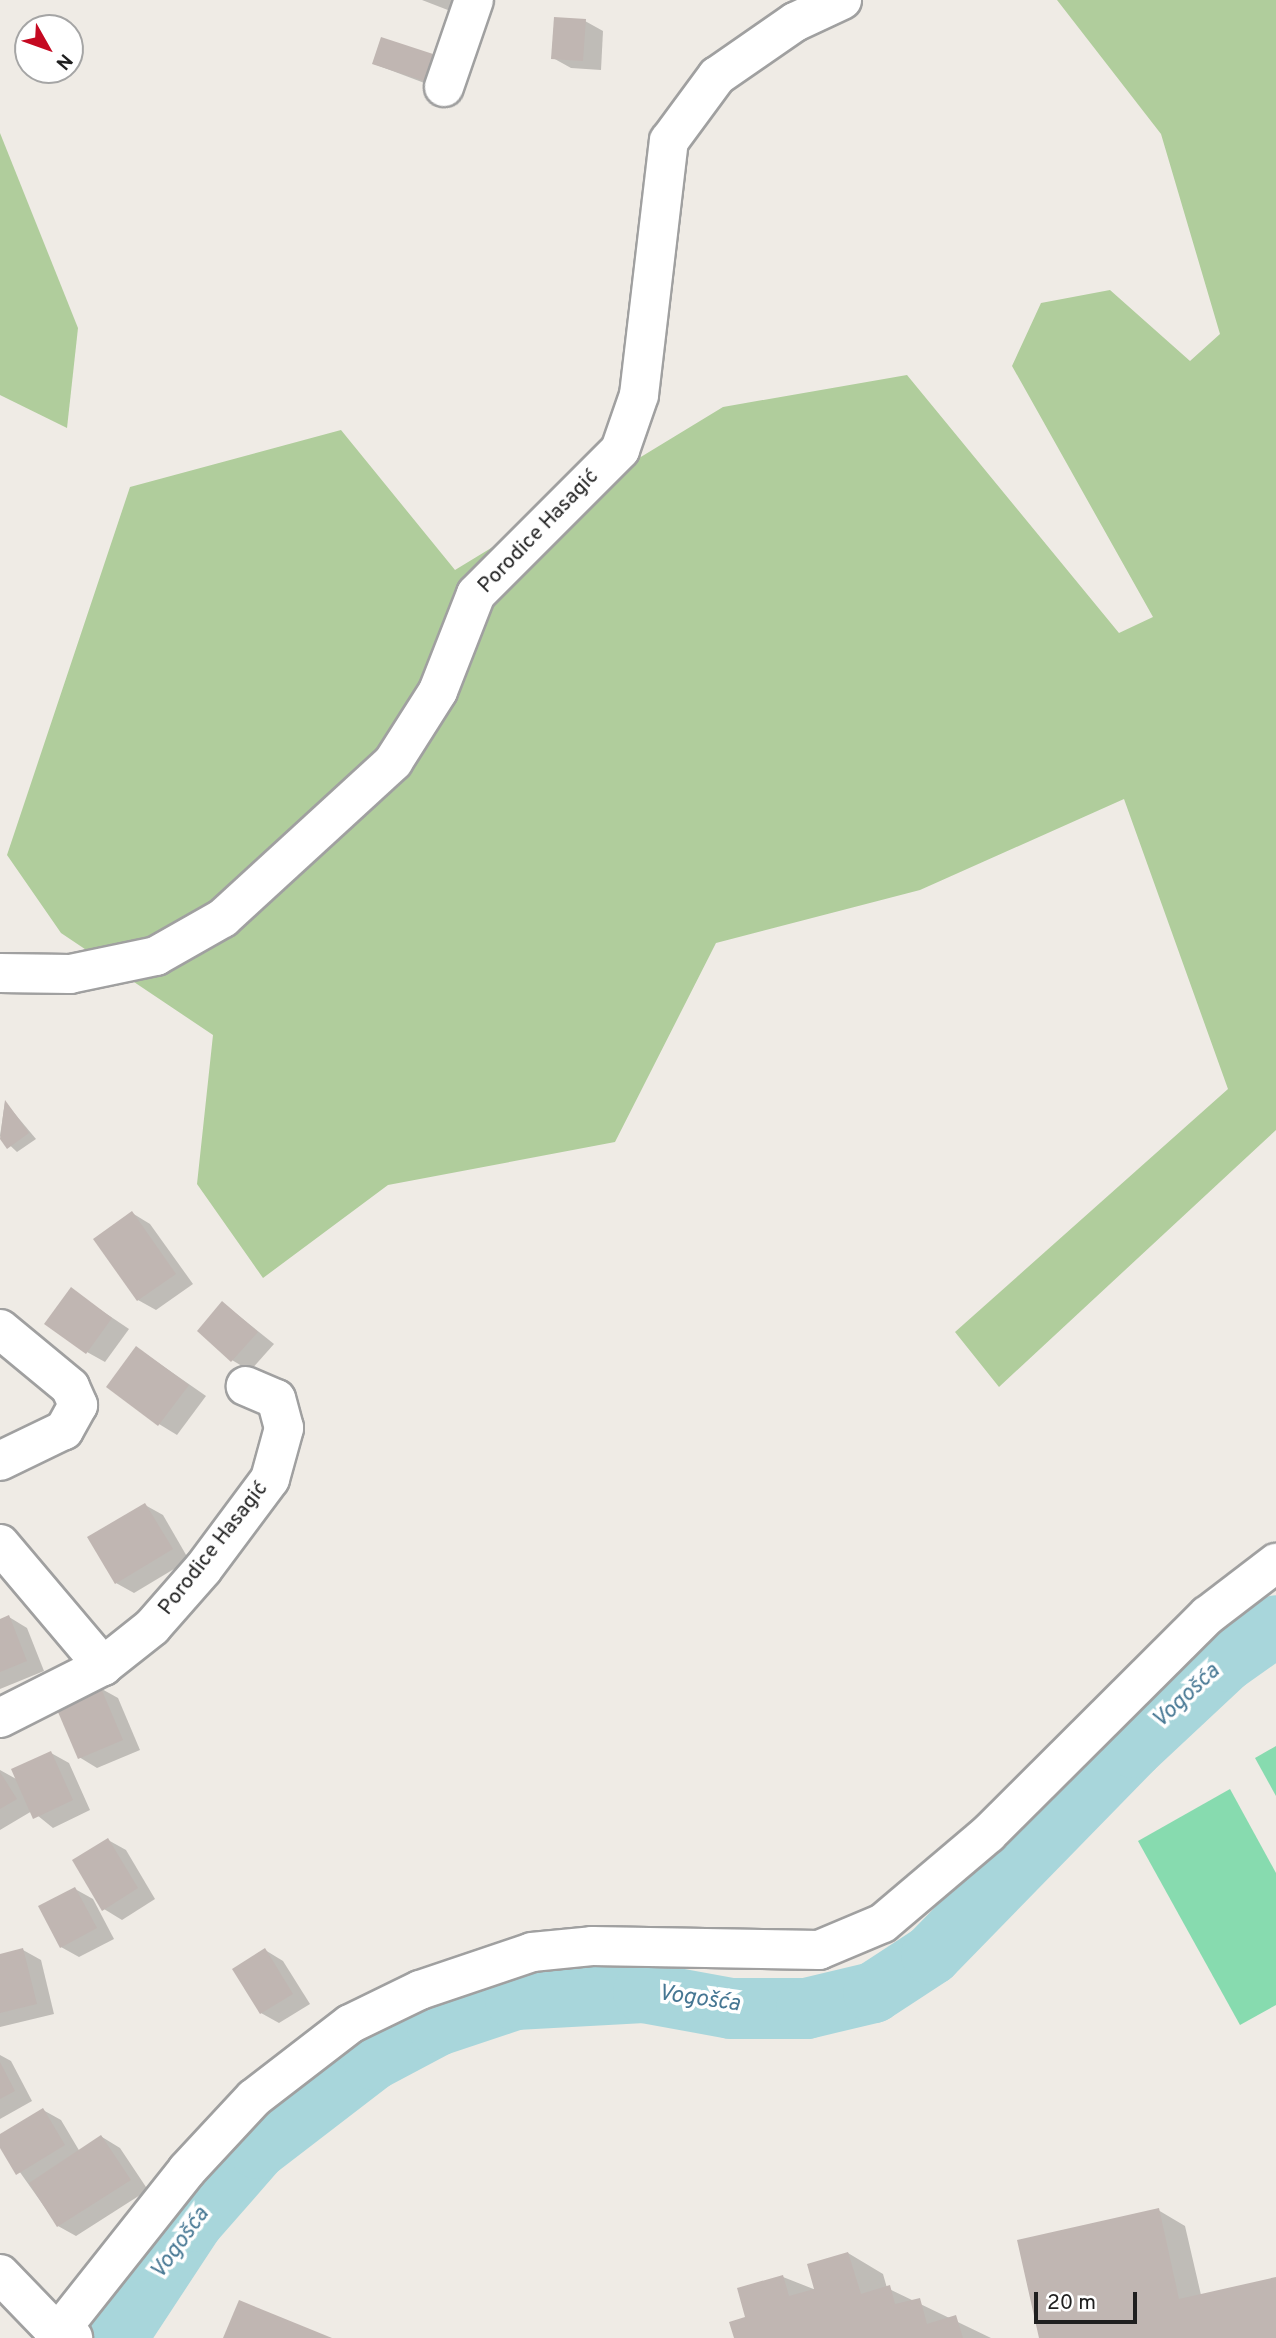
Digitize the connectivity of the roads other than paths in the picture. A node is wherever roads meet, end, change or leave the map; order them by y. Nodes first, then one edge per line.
1 (474, 0) edge
2 (842, 0) edge
3 (444, 87) dead end
4 (0, 973) edge
5 (0, 1329) edge
6 (246, 1386) dead end
7 (0, 1461) edge
8 (0, 1544) edge
9 (1276, 1563) edge
10 (103, 1666) junction
11 (0, 1718) edge
12 (0, 2274) edge
13 (61, 2336) edge

1 - 3 street
2 - 4 street, Porodice Hasagić
5 - 7 street
6 - 10 street, Porodice Hasagić
8 - 10 street
9 - 13 street
10 - 11 street, Porodice Hasagić
12 - 13 street

